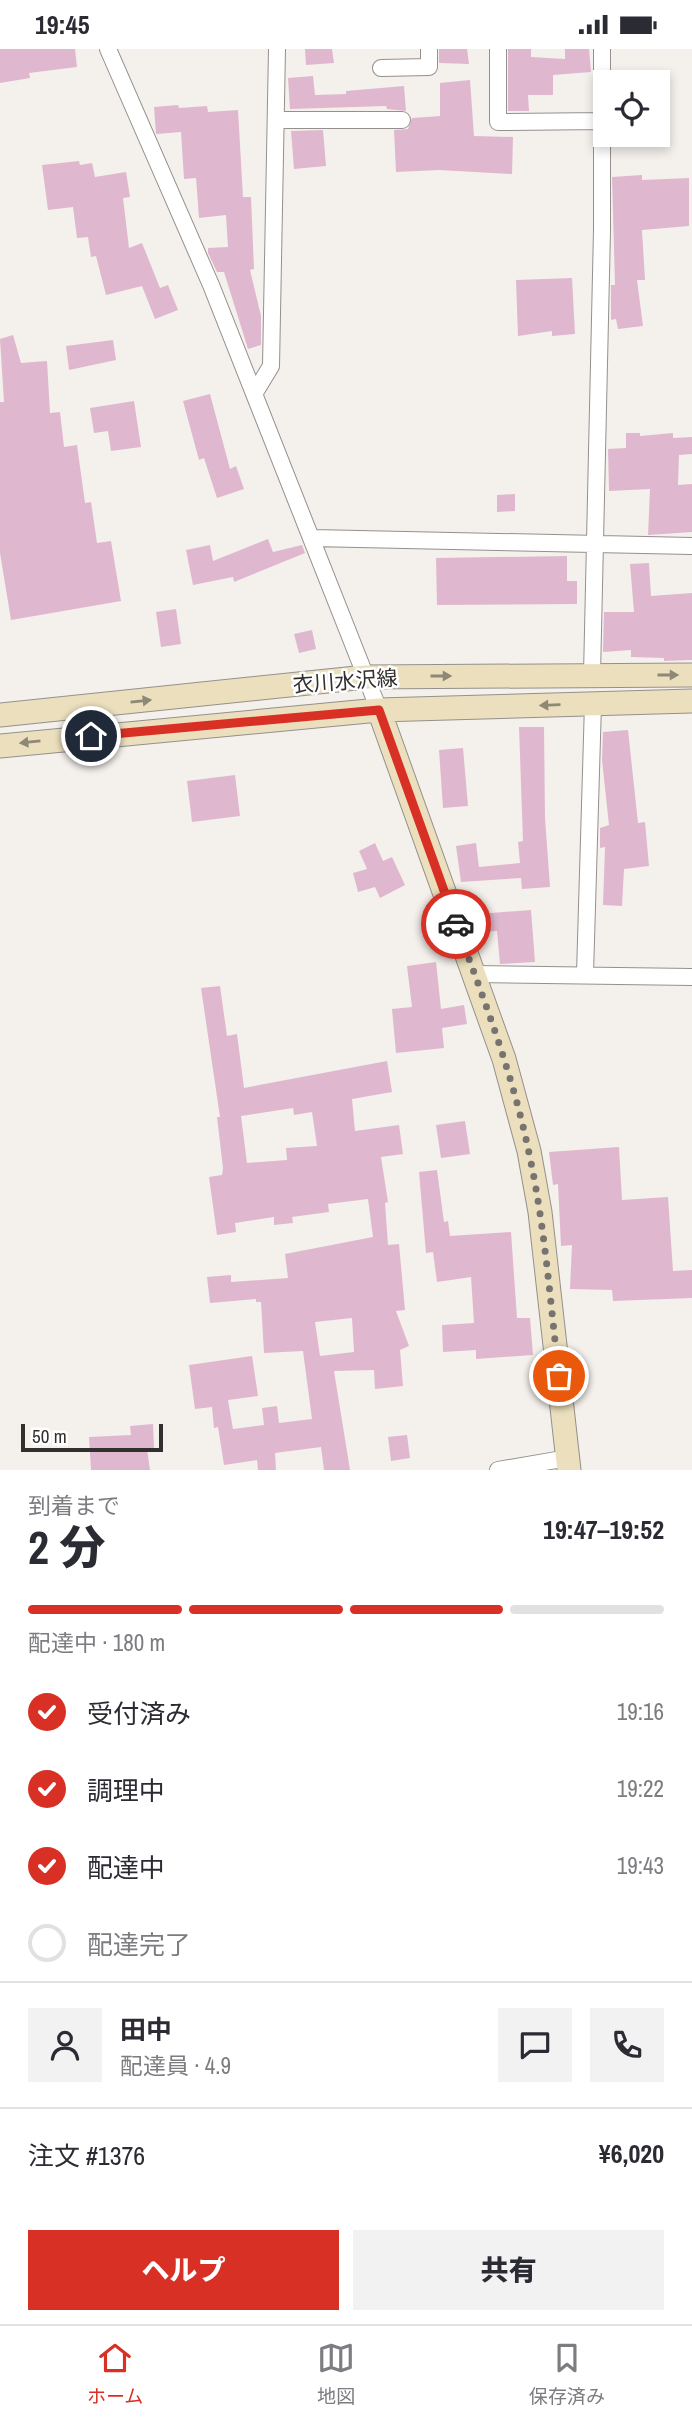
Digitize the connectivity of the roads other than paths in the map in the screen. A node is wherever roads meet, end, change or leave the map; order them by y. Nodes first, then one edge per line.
1 (108, 49) edge
2 (277, 49) edge
3 (429, 49) edge
4 (498, 49) edge
5 (602, 49) edge
6 (381, 68) dead end
7 (602, 70) edge
8 (277, 120) junction
9 (402, 120) dead end
10 (593, 121) edge
11 (602, 147) edge
12 (254, 394) junction
13 (312, 538) junction
14 (596, 545) junction
15 (692, 546) edge
16 (592, 675) junction
17 (692, 675) edge
18 (366, 677) junction
19 (692, 701) edge
20 (593, 704) junction
21 (379, 710) junction
22 (0, 715) edge
23 (0, 745) edge
24 (475, 974) junction
25 (585, 974) junction
26 (692, 977) edge
27 (568, 1464) edge
28 (498, 1470) edge

1 - 12 street
2 - 8 street
3 - 6 street
4 - 10 street
5 - 7 street
8 - 9 street
8 - 12 street
11 - 14 street
12 - 13 street
13 - 14 street
13 - 18 street
14 - 15 street
14 - 16 street
16 -> 17 main road, 衣川水沢線
18 -> 16 main road, 衣川水沢線
18 - 21 street
22 -> 18 main road, 衣川水沢線
19 - 20 main road, 衣川水沢線
20 -> 21 main road, 衣川水沢線
20 - 25 street
21 -> 23 main road, 衣川水沢線
21 - 24 main road
24 - 25 street
24 - 27 main road
25 - 26 street
27 - 28 street

